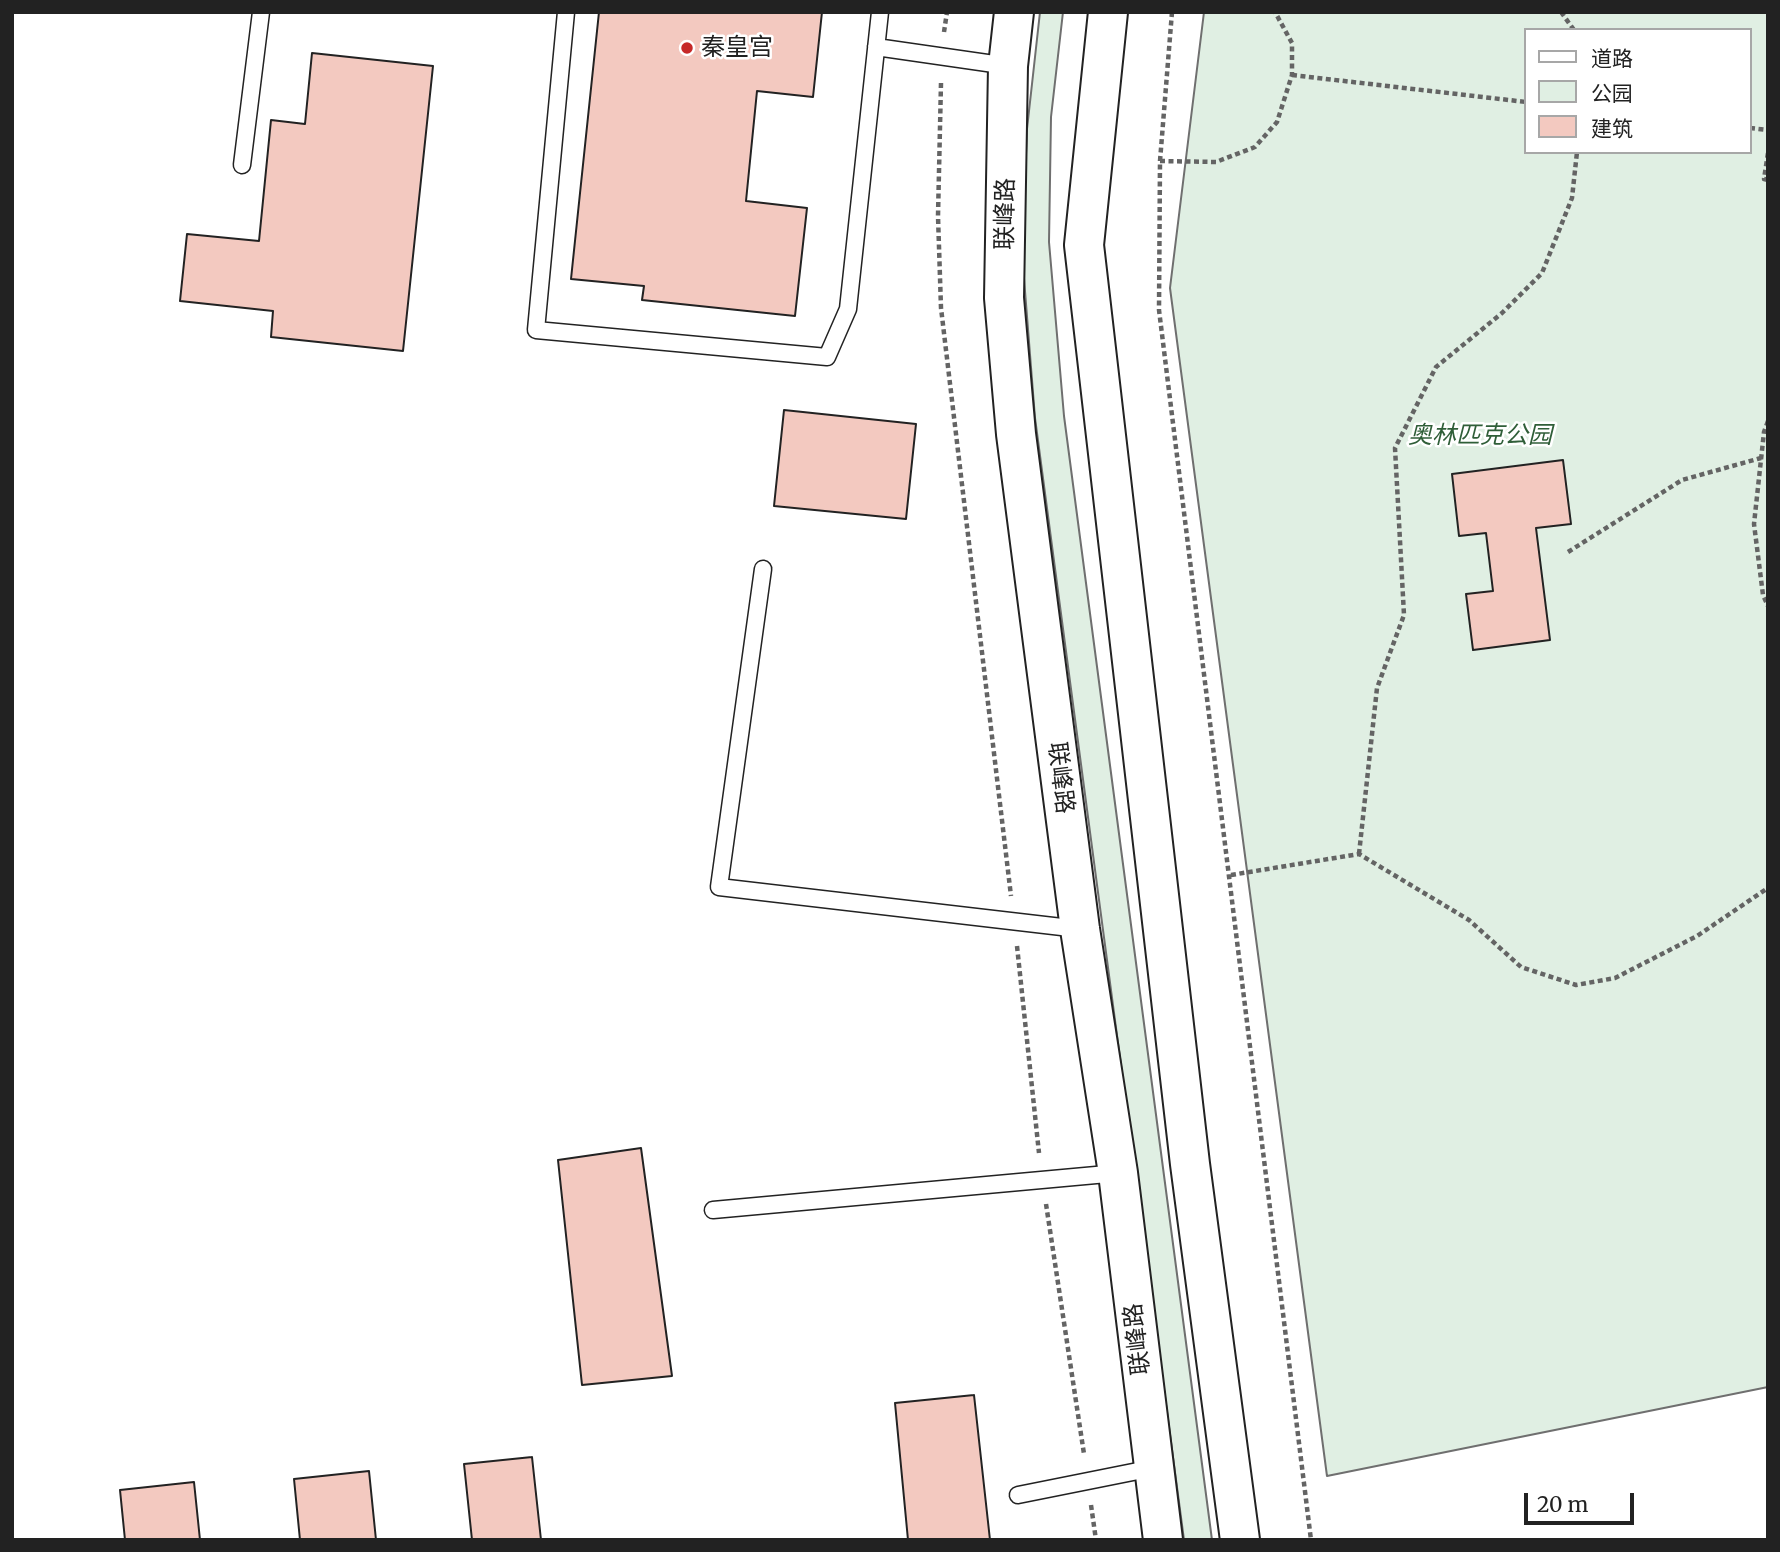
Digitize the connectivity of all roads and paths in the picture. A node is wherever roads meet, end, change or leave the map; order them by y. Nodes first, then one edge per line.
1 (261, 12) edge
2 (566, 12) edge
3 (880, 12) edge
4 (947, 12) edge
5 (1014, 12) edge
6 (1108, 12) edge
7 (1172, 12) edge
8 (1275, 12) edge
9 (1561, 12) edge
10 (1573, 28) edge
11 (876, 47) junction
12 (942, 57) junction
13 (1008, 66) junction
14 (1292, 75) junction
15 (1524, 102) edge
16 (1768, 153) edge
17 (1577, 154) edge
18 (1160, 161) junction
19 (242, 165) dead end
20 (1768, 180) edge
21 (1768, 421) edge
22 (1761, 458) junction
23 (1568, 552) dead end
24 (764, 569) dead end
25 (1768, 606) edge
26 (1359, 855) junction
27 (1231, 875) junction
28 (1768, 888) edge
29 (1014, 921) junction
30 (1080, 929) junction
31 (1118, 1173) junction
32 (1042, 1180) junction
33 (713, 1210) dead end
34 (1153, 1468) junction
35 (1088, 1481) junction
36 (1018, 1495) dead end
37 (1096, 1540) edge
38 (1163, 1540) edge
39 (1240, 1540) edge
40 (1311, 1540) edge

1 - 19 lane
2 - 11 lane
3 - 11 lane
4 - 12 path
5 - 13 main road, 联峰路
6 - 39 main road
7 - 18 path
8 - 14 path
9 - 10 path
11 - 12 lane
12 - 13 lane
12 - 29 path
13 - 30 main road, 联峰路
14 - 15 path
14 - 18 path
16 - 20 path
17 - 26 path
18 - 27 path
21 - 22 path
22 - 23 path
22 - 25 path
24 - 29 lane
26 - 27 path
26 - 28 path
27 - 40 path
29 - 30 lane
29 - 32 path
30 - 31 main road, 联峰路
31 - 32 lane
31 - 34 main road, 联峰路
32 - 33 lane
32 - 35 path
34 - 35 lane
34 - 38 main road, 联峰路
35 - 36 lane
35 - 37 path

